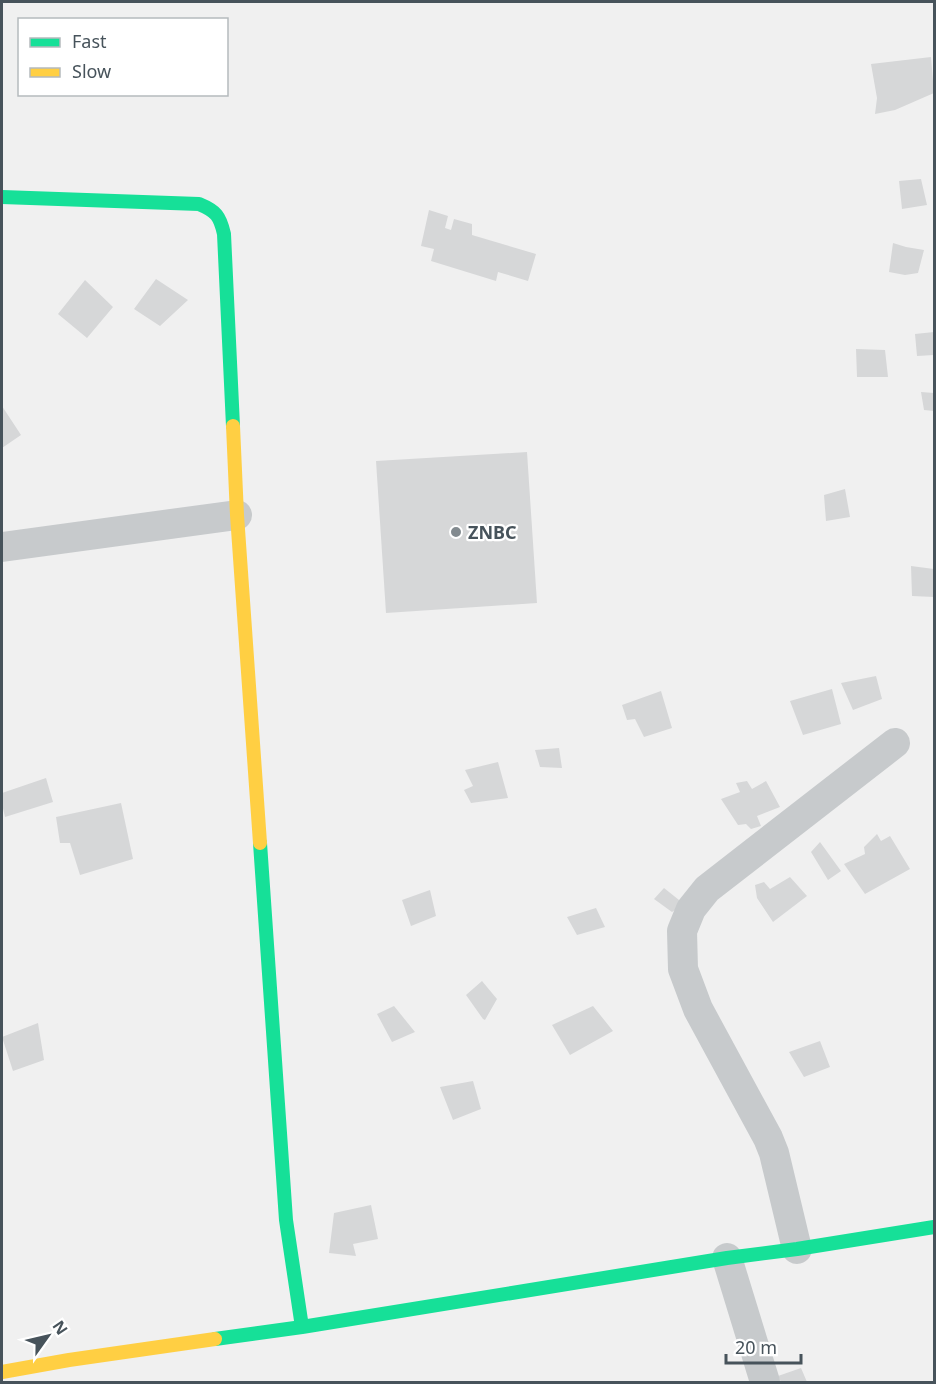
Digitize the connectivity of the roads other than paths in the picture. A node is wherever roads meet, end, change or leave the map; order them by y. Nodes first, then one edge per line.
1 (2, 198) edge
2 (237, 515) junction
3 (2, 547) edge
4 (895, 744) dead end
5 (934, 1227) edge
6 (797, 1249) junction
7 (727, 1258) junction
8 (302, 1327) junction
9 (2, 1372) edge
10 (765, 1383) edge

1 - 2 street
2 - 3 street
2 - 8 street
4 - 6 street
5 - 6 street
6 - 7 street
7 - 8 street
7 - 10 street
8 - 9 street

